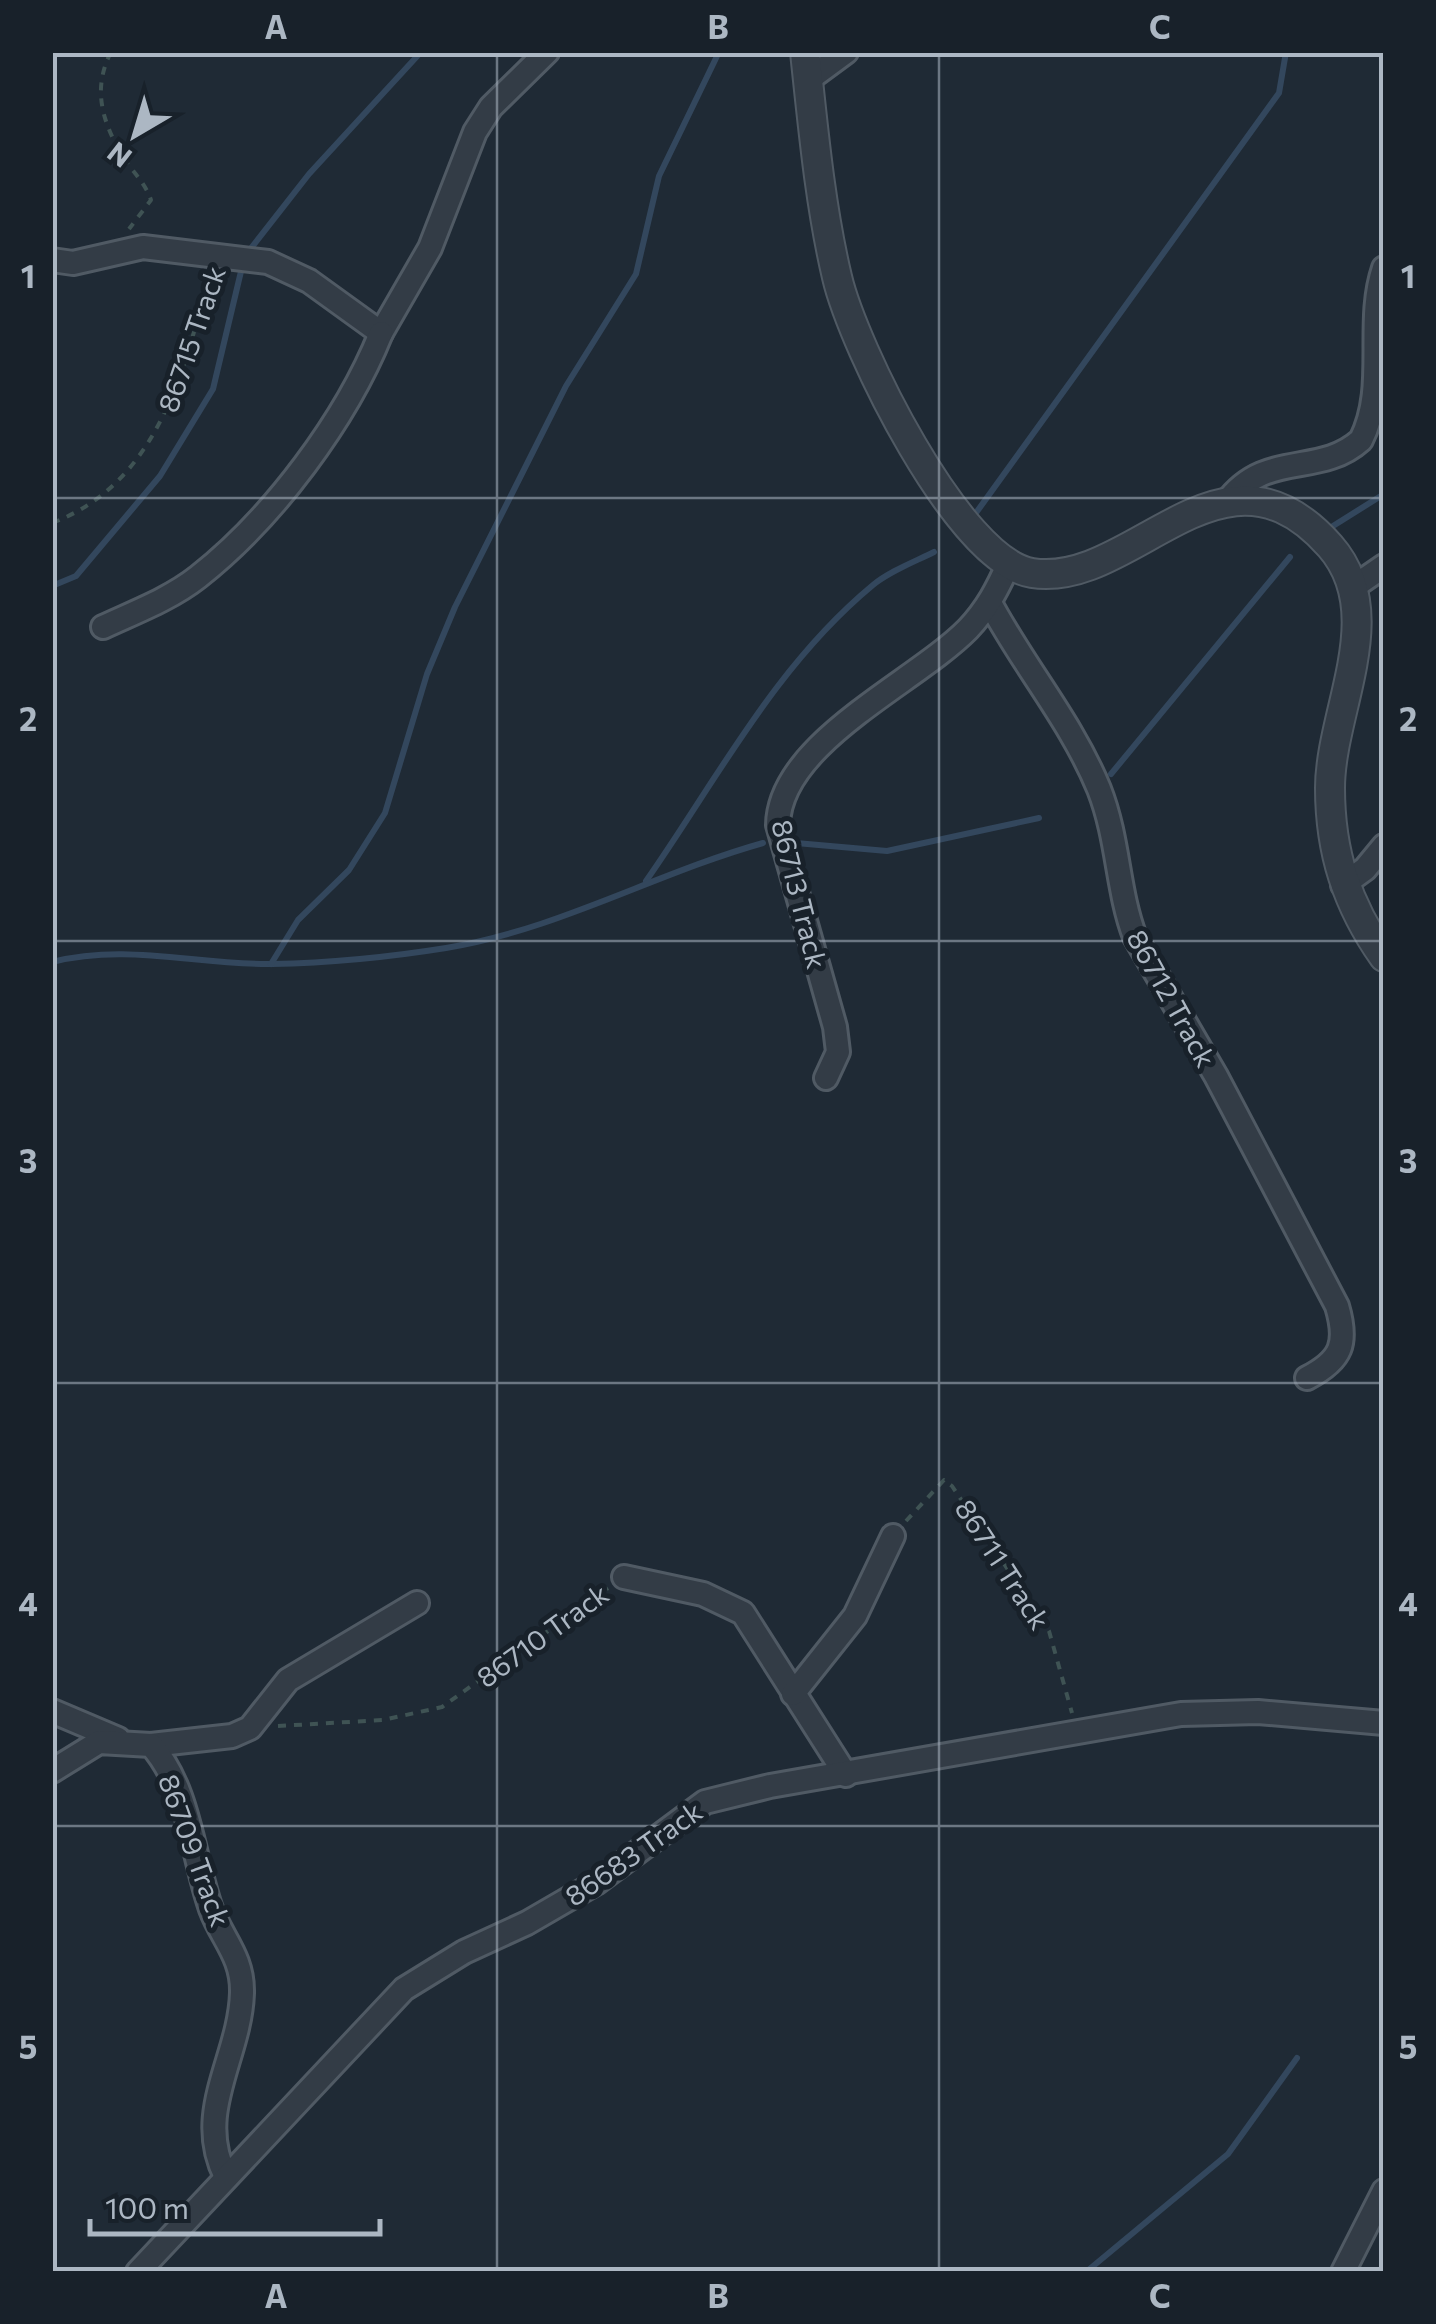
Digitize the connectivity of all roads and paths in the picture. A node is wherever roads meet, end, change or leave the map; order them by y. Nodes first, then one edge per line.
1 (111, 52) edge
2 (546, 52) edge
3 (846, 52) edge
4 (806, 66) edge
5 (214, 256) junction
6 (91, 259) junction
7 (52, 260) edge
8 (1384, 268) edge
9 (381, 332) junction
10 (1226, 502) junction
11 (52, 523) edge
12 (1009, 563) junction
13 (1384, 566) edge
14 (1352, 588) junction
15 (990, 603) junction
16 (103, 627) dead end
17 (1384, 846) edge
18 (1344, 885) junction
19 (1384, 958) edge
20 (826, 1078) dead end
21 (1307, 1378) dead end
22 (893, 1536) joint
23 (624, 1576) joint
24 (417, 1603) dead end
25 (793, 1694) junction
26 (52, 1710) edge
27 (1384, 1723) edge
28 (250, 1728) junction
29 (1077, 1732) junction
30 (121, 1740) junction
31 (150, 1745) junction
32 (52, 1771) edge
33 (846, 1776) junction
34 (226, 2177) junction
35 (1384, 2191) edge
36 (138, 2272) edge
37 (1343, 2272) edge

1 - 6 path
2 - 9 street
3 - 4 street
4 - 12 street
5 - 6 street
5 - 9 street, 86715 Track
5 - 11 path, 86715 Track
6 - 7 street
8 - 10 street
9 - 16 street
10 - 12 street
10 - 14 street
12 - 15 street, 86713 Track
13 - 14 street
14 - 18 street
15 - 20 street, 86713 Track
15 - 21 street, 86712 Track
17 - 18 street
18 - 19 street
22 - 25 street
22 - 29 path, 86711 Track
23 - 25 street, 86710 Track
23 - 28 path, 86710 Track
24 - 28 street
25 - 33 street, 86710 Track
26 - 30 street
27 - 29 street, 86683 Track
28 - 31 street
29 - 33 street, 86683 Track
30 - 31 street, 86709 Track
30 - 32 street, 86709 Track
31 - 34 street, 86709 Track
33 - 34 street, 86683 Track
34 - 36 street, 86683 Track
35 - 37 street

